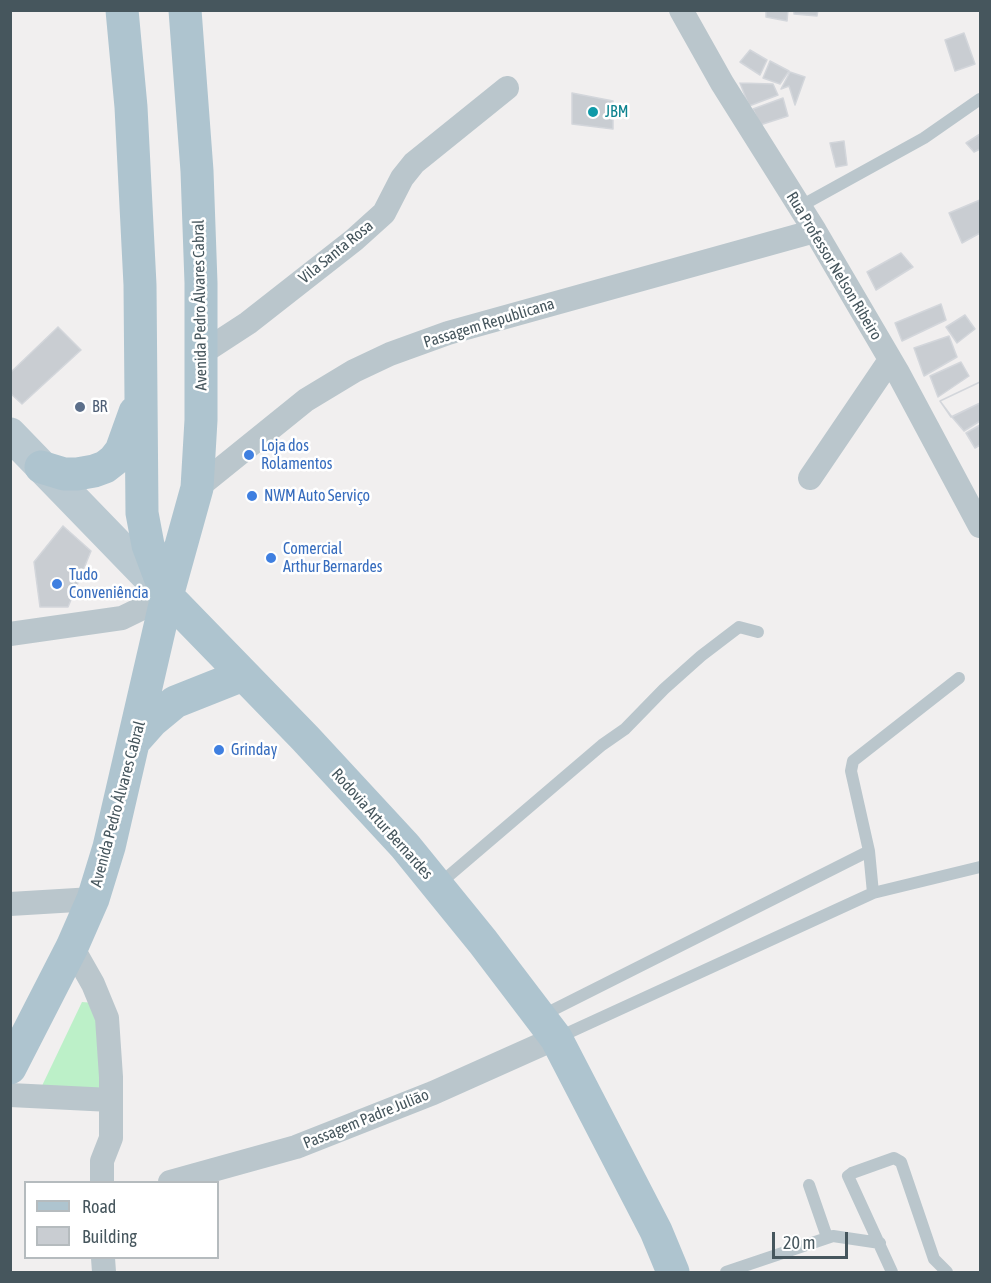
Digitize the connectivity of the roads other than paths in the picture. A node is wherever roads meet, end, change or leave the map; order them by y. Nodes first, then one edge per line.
1 (122, 10) edge
2 (185, 10) edge
3 (681, 10) edge
4 (507, 88) dead end
5 (981, 99) edge
6 (799, 207) junction
7 (815, 231) junction
8 (202, 353) junction
9 (890, 360) junction
10 (141, 390) junction
11 (10, 434) edge
12 (41, 467) junction
13 (810, 478) dead end
14 (197, 488) junction
15 (981, 526) edge
16 (167, 596) junction
17 (758, 632) dead end
18 (10, 634) edge
19 (243, 675) junction
20 (959, 678) dead end
21 (136, 739) junction
22 (869, 851) junction
23 (981, 867) edge
24 (437, 885) junction
25 (873, 893) junction
26 (93, 899) junction
27 (10, 904) edge
28 (72, 947) junction
29 (548, 1028) junction
30 (10, 1068) edge
31 (10, 1095) edge
32 (111, 1100) junction
33 (102, 1181) edge
34 (174, 1181) edge
35 (809, 1185) dead end
36 (827, 1238) junction
37 (880, 1243) junction
38 (673, 1272) edge
39 (726, 1272) edge
40 (892, 1272) edge
41 (947, 1272) edge

1 - 10 main road
2 - 8 main road, Avenida Pedro Álvares Cabral
3 - 6 street, Rua Professor Nelson Ribeiro
4 - 8 street, Vila Santa Rosa
5 - 6 lane
6 - 7 street, Rua Professor Nelson Ribeiro
7 - 9 street, Rua Professor Nelson Ribeiro
7 - 14 street, Passagem Republicana
8 - 14 main road, Avenida Pedro Álvares Cabral
9 - 13 street
9 - 15 street, Rua Professor Nelson Ribeiro
10 - 12 main road
10 - 16 main road
11 - 12 main road, Rodovia Artur Bernardes
12 - 16 main road, Rodovia Artur Bernardes
14 - 16 main road, Avenida Pedro Álvares Cabral
16 - 18 street
16 - 19 main road, Rodovia Artur Bernardes
16 - 21 main road, Avenida Pedro Álvares Cabral
17 - 24 lane
19 - 21 main road
19 - 24 main road, Rodovia Artur Bernardes
20 - 22 lane
21 - 26 main road, Avenida Pedro Álvares Cabral
22 - 25 lane
22 - 29 lane
23 - 25 lane
24 - 29 main road, Rodovia Artur Bernardes
25 - 29 lane
26 - 27 street
26 - 28 main road, Avenida Pedro Álvares Cabral
28 - 30 main road, Avenida Pedro Álvares Cabral
28 - 32 street
29 - 34 street, Passagem Padre Julião
29 - 38 main road, Rodovia Artur Bernardes
31 - 32 street
32 - 33 street
35 - 36 lane
36 - 37 lane
36 - 39 lane
37 - 40 lane
37 - 41 lane

